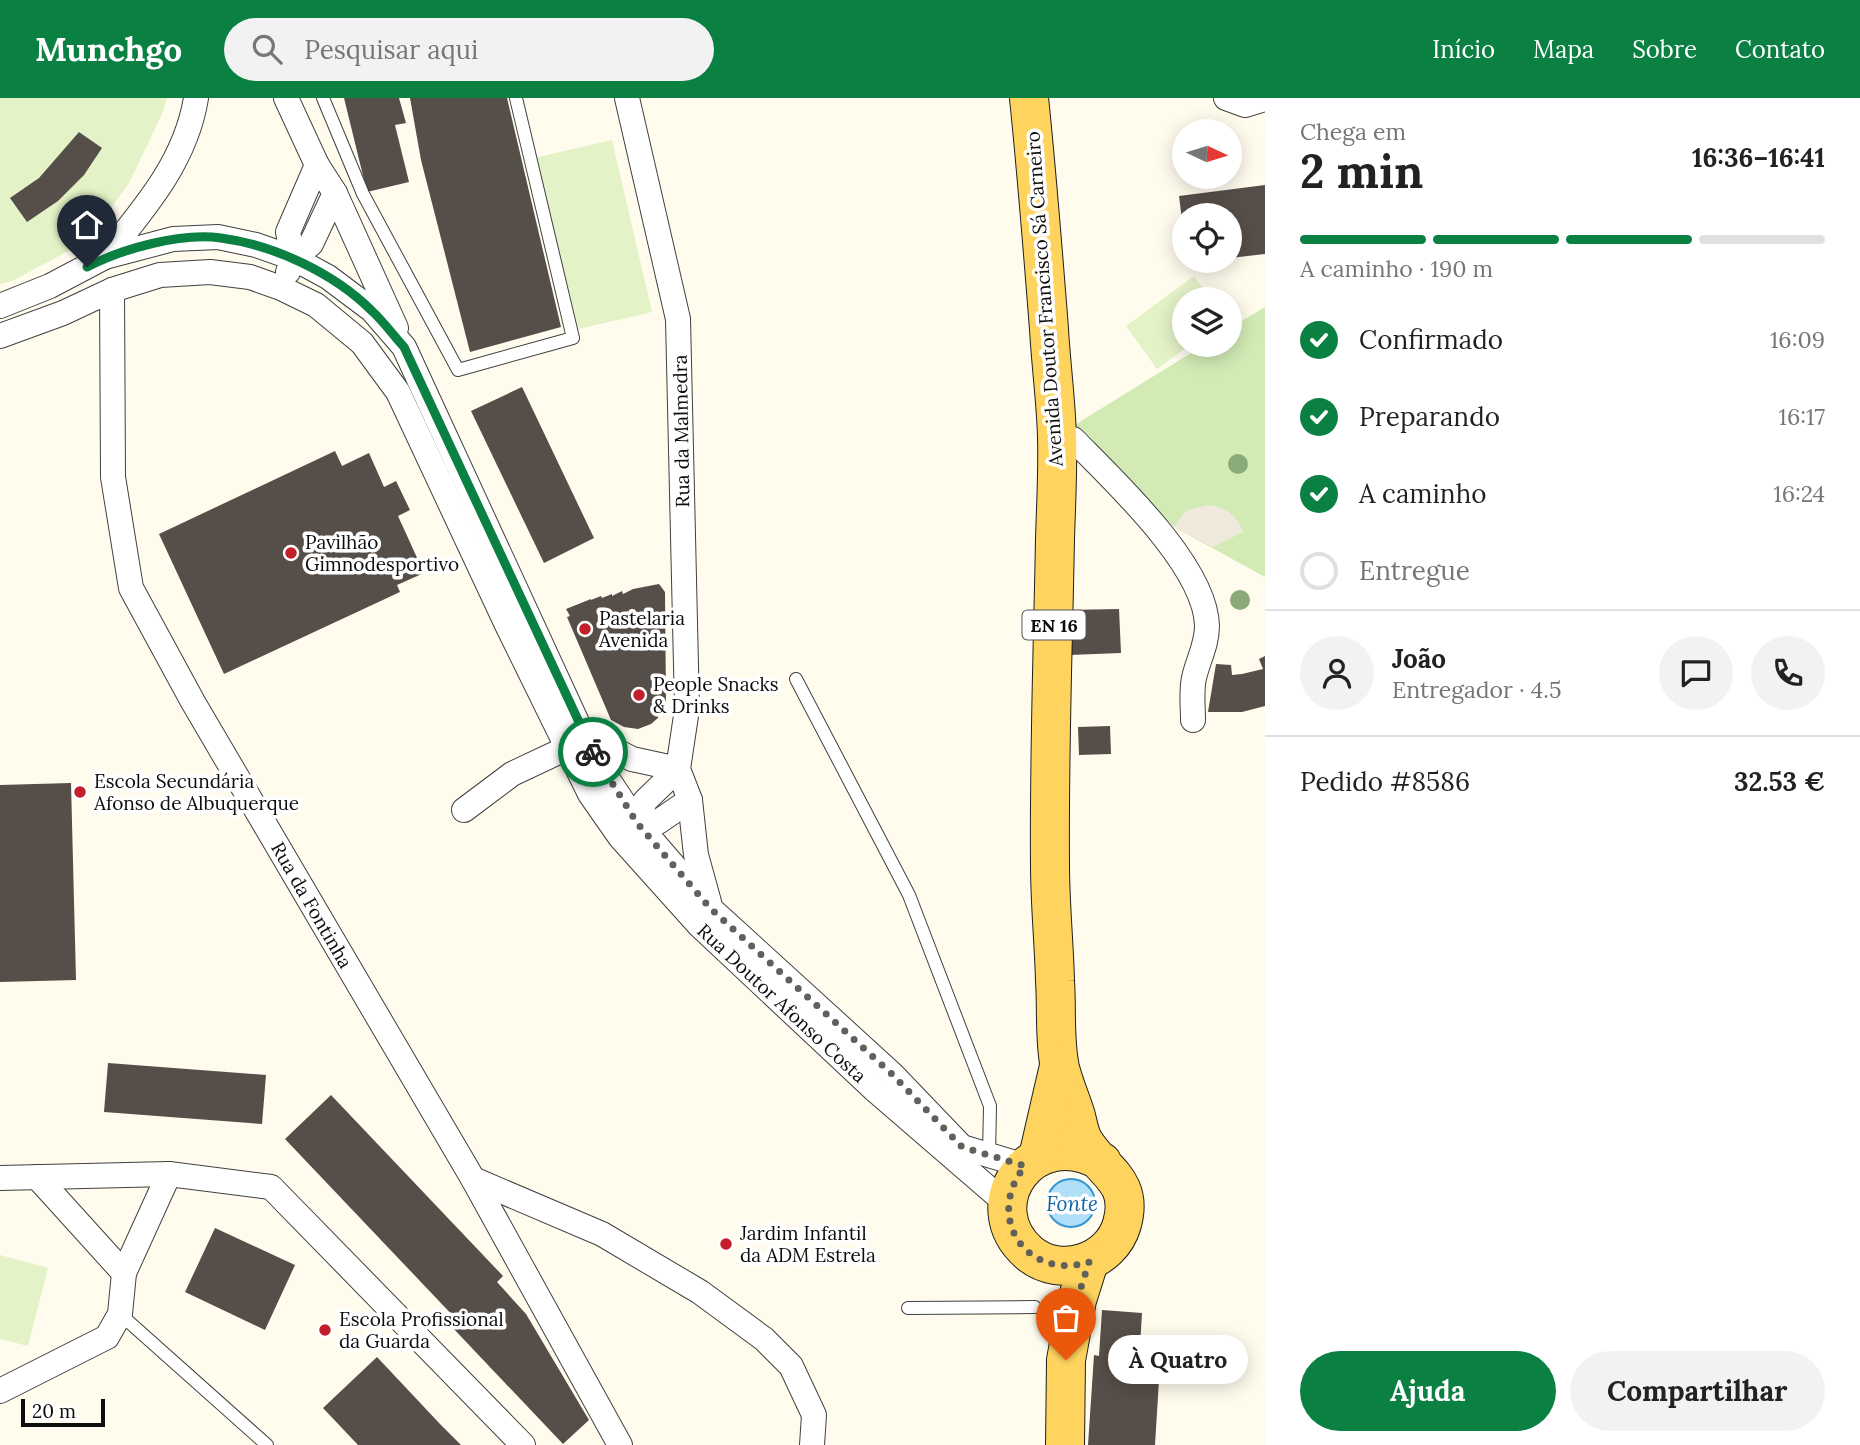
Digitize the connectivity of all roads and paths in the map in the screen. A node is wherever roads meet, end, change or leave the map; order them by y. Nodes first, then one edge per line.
1 (196, 98) edge
2 (286, 98) edge
3 (323, 98) edge
4 (516, 98) edge
5 (627, 98) edge
6 (1029, 98) edge
7 (1226, 98) edge
8 (1265, 99) edge
9 (317, 165) junction
10 (335, 193) junction
11 (105, 257) junction
12 (293, 258) junction
13 (281, 288) junction
14 (112, 290) junction
15 (0, 306) edge
16 (0, 336) edge
17 (404, 347) junction
18 (1057, 437) junction
19 (796, 679) dead end
20 (1192, 720) dead end
21 (575, 740) junction
22 (678, 769) junction
23 (690, 800) junction
24 (464, 810) dead end
25 (629, 830) junction
26 (711, 909) junction
27 (1059, 1066) junction
28 (989, 1155) junction
29 (1031, 1161) junction
30 (1102, 1161) junction
31 (169, 1174) junction
32 (37, 1177) junction
33 (0, 1178) edge
34 (473, 1179) junction
35 (1008, 1205) junction
36 (1089, 1262) junction
37 (1048, 1264) junction
38 (124, 1273) junction
39 (1035, 1307) dead end
40 (908, 1308) dead end
41 (120, 1314) junction
42 (1066, 1360) junction
43 (0, 1391) edge
44 (267, 1445) edge
45 (523, 1445) edge
46 (620, 1445) edge
47 (812, 1445) edge
48 (1065, 1445) edge

1 - 11 street
2 - 9 street
3 - 4 lane
5 - 22 street, Rua da Malmedra
6 - 18 main road, Avenida Doutor Francisco Sá Carneiro / EN 16
7 - 8 street
9 - 10 street
9 - 12 street
10 - 12 street
10 - 17 street
11 - 12 street, Rua Doutor Afonso Costa
11 - 15 street, Rua Doutor Afonso Costa
12 - 13 street
12 - 17 street, Rua Doutor Afonso Costa
13 - 14 street, Rua Doutor Afonso Costa
13 - 21 street, Rua Doutor Afonso Costa
14 - 16 street, Rua Doutor Afonso Costa
14 - 34 street, Rua da Fontinha
17 - 21 street, Rua Doutor Afonso Costa
18 - 20 street
18 - 27 main road, Avenida Doutor Francisco Sá Carneiro / EN 16
19 - 28 lane
21 - 22 street
21 - 24 street
21 - 25 street, Rua Doutor Afonso Costa
22 - 23 street
22 - 25 street
23 - 25 street
23 - 26 street
25 - 26 street, Rua Doutor Afonso Costa
25 - 35 street, Rua Doutor Afonso Costa
26 - 28 street, Rua Doutor Afonso Costa
27 - 29 main road
27 - 30 main road, Avenida Doutor Francisco Sá Carneiro / EN 16
28 - 29 street, Rua Doutor Afonso Costa
29 - 30 main road
29 - 35 main road
30 - 36 main road, Avenida Doutor Francisco Sá Carneiro / EN 16
31 - 32 street
31 - 38 street
31 - 45 street
32 - 33 street
32 - 38 street
34 - 46 street, Rua da Fontinha
34 - 47 street
35 - 37 main road
36 - 37 main road
36 - 42 main road
37 - 42 main road
38 - 41 street
39 - 40 lane
41 - 43 street
41 - 44 lane
42 - 48 main road

